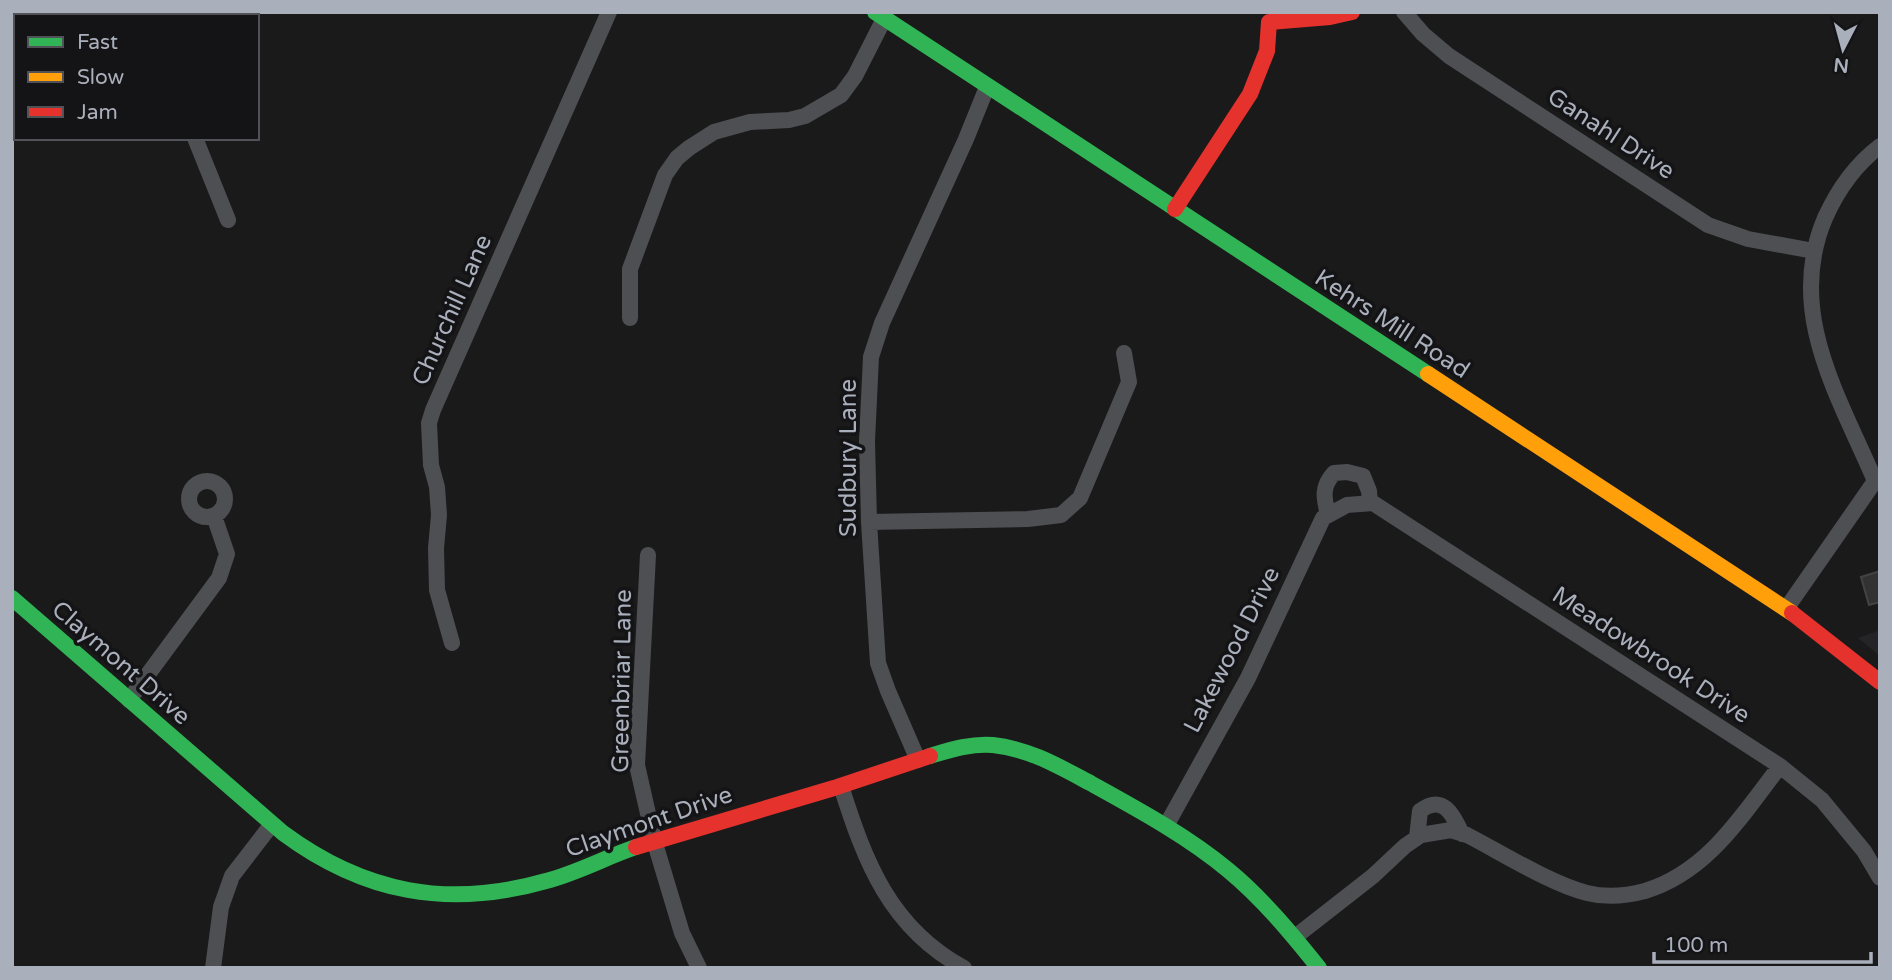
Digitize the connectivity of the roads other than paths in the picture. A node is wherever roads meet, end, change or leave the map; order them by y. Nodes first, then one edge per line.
1 (610, 12) edge
2 (1352, 12) edge
3 (1405, 12) edge
4 (879, 15) edge
5 (1269, 17) edge
6 (987, 87) junction
7 (196, 140) edge
8 (1880, 146) edge
9 (1175, 209) junction
10 (228, 220) dead end
11 (1814, 251) junction
12 (630, 318) dead end
13 (1124, 353) dead end
14 (1877, 480) edge
15 (1370, 503) junction
16 (1328, 515) junction
17 (214, 516) dead end
18 (869, 522) junction
19 (648, 555) dead end
20 (12, 598) edge
21 (1786, 609) junction
22 (452, 643) dead end
23 (1880, 682) edge
24 (129, 700) junction
25 (918, 760) junction
26 (1780, 766) junction
27 (841, 786) junction
28 (272, 824) junction
29 (1166, 826) junction
30 (1462, 834) junction
31 (1417, 837) junction
32 (654, 840) junction
33 (1880, 877) edge
34 (1295, 937) junction
35 (212, 968) edge
36 (699, 968) edge
37 (964, 968) edge
38 (1319, 968) edge

1 - 22 street, Churchill Lane
2 - 5 street
3 - 11 street, Ganahl Drive
4 - 6 street, Kehrs Mill Road
4 - 12 street
5 - 9 street
6 - 9 street, Kehrs Mill Road
6 - 18 street, Sudbury Lane
7 - 10 street
8 - 11 street
9 - 21 street, Kehrs Mill Road
11 - 14 street
13 - 18 street
14 - 21 street
15 - 16 street
15 - 16 street
15 - 26 street, Meadowbrook Drive
16 - 29 street, Lakewood Drive
17 - 24 street
18 - 25 street, Sudbury Lane
19 - 32 street, Greenbriar Lane
20 - 24 street, Claymont Drive
21 - 23 street, Kehrs Mill Road
24 - 28 street, Claymont Drive
25 - 27 street, Claymont Drive
25 - 29 street, Claymont Drive
26 - 30 street
26 - 33 street, Meadowbrook Drive
27 - 32 street, Claymont Drive
27 - 37 street
28 - 32 street, Claymont Drive
28 - 35 street
29 - 34 street, Claymont Drive
30 - 31 street
30 - 31 street
31 - 34 street
32 - 36 street, Greenbriar Lane
34 - 38 street, Claymont Drive

